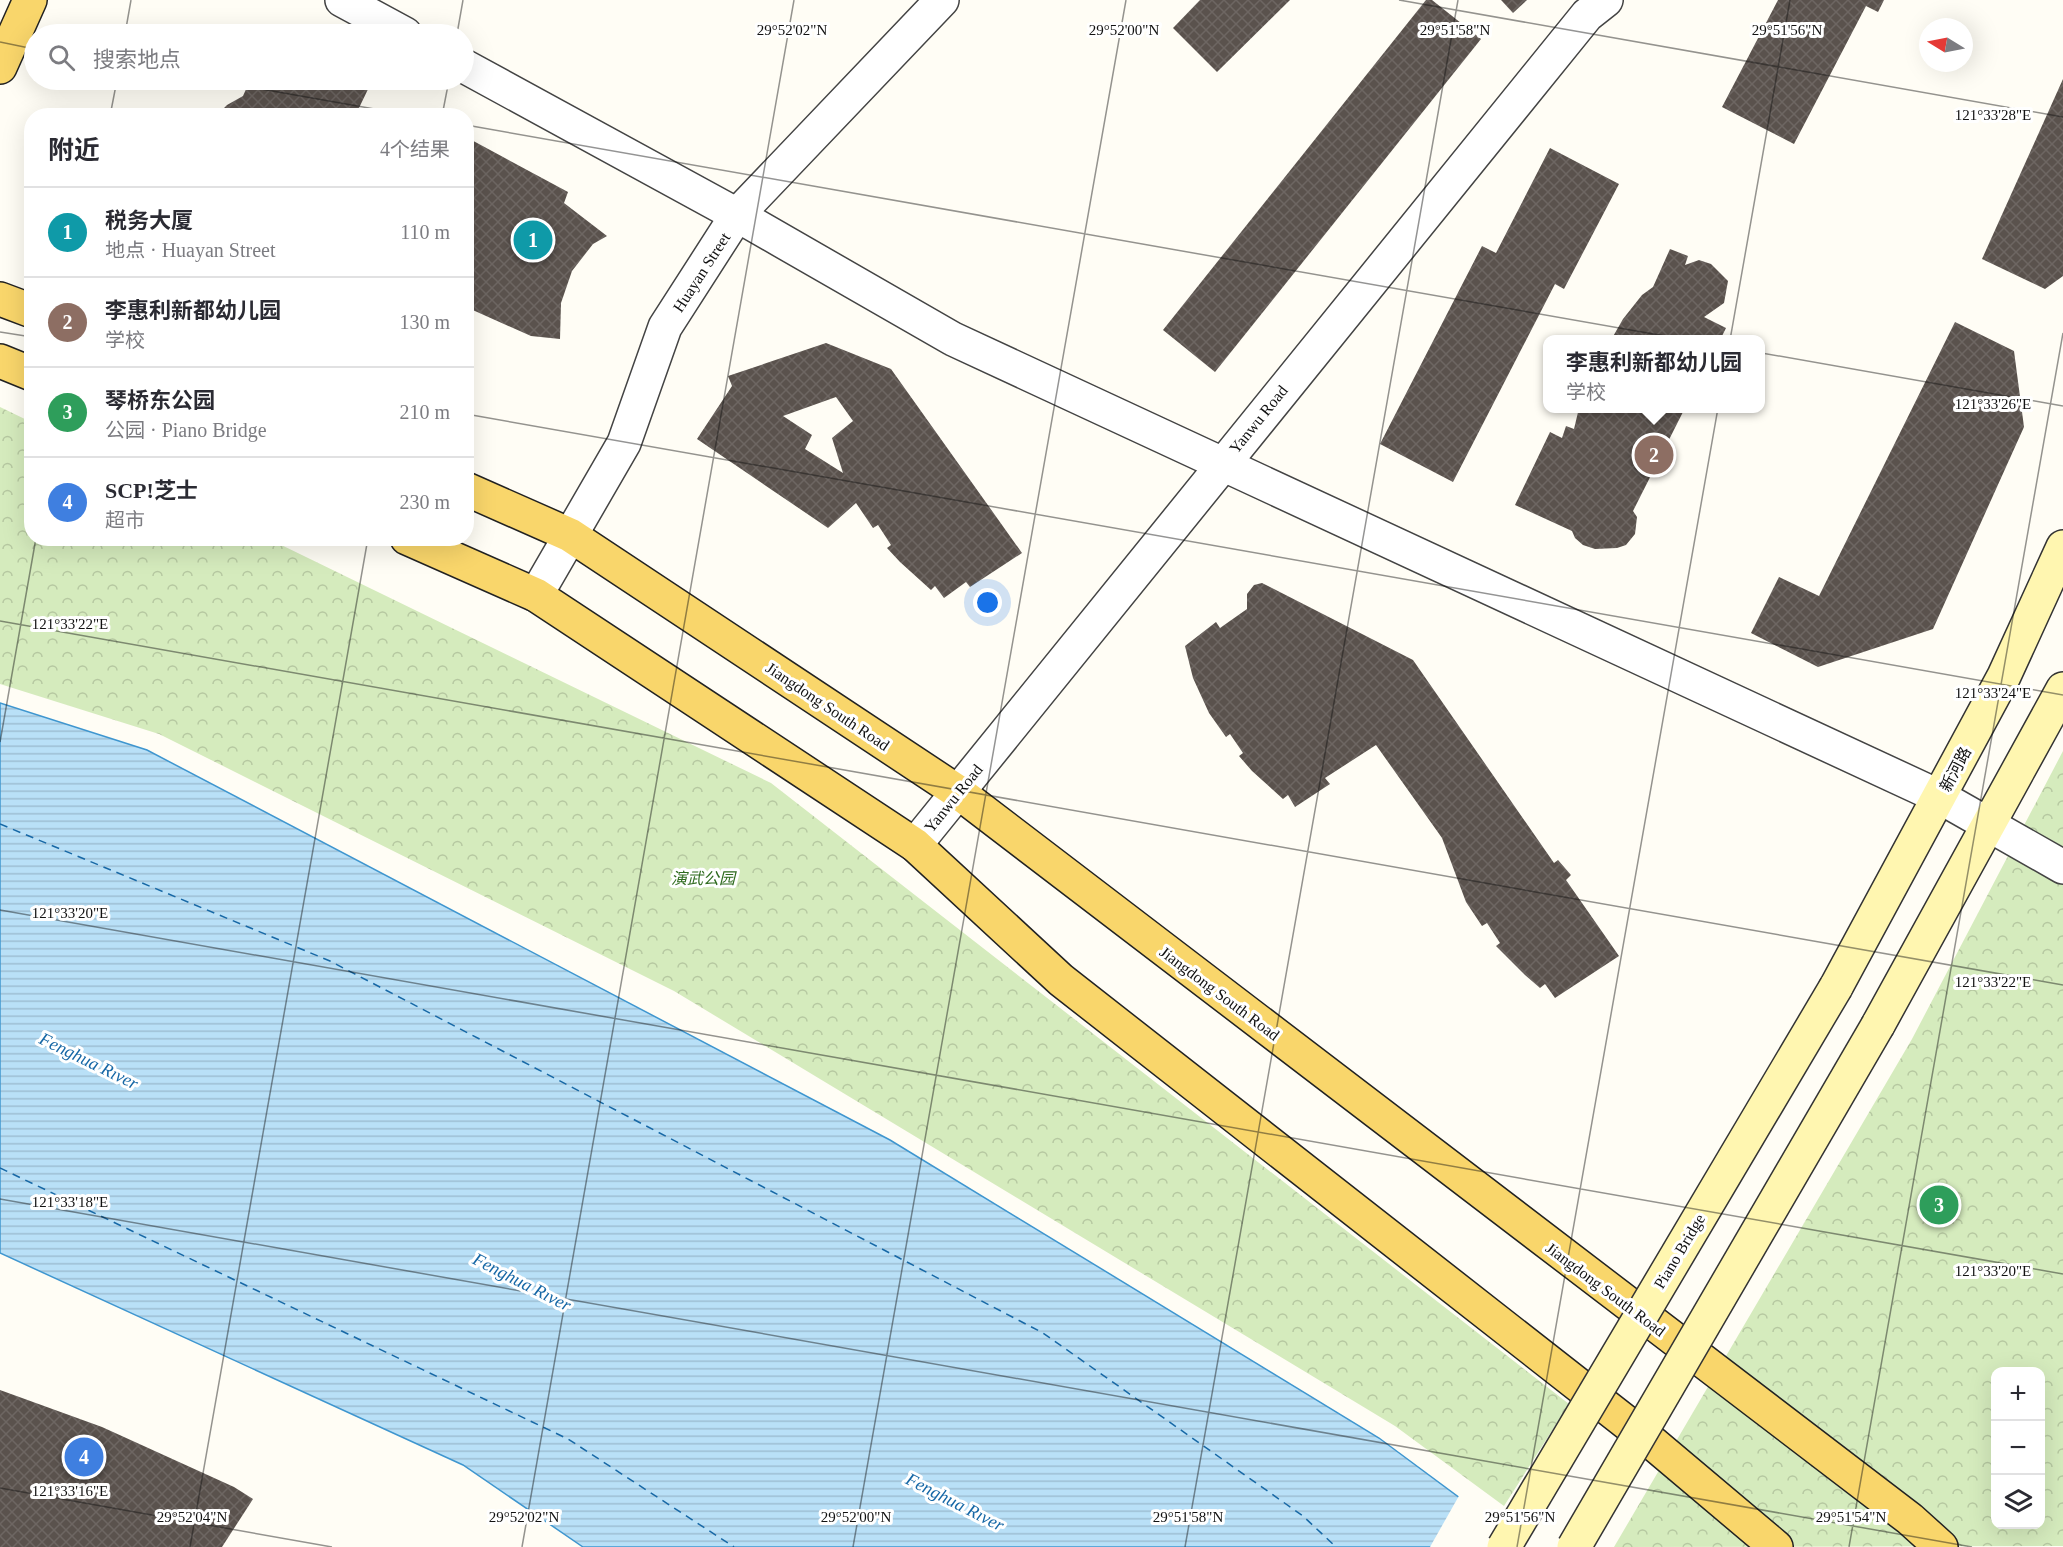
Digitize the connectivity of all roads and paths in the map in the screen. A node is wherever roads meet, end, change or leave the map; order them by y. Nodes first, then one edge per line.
1 (30, 0) edge
2 (342, 0) edge
3 (942, 0) edge
4 (1606, 0) edge
5 (386, 24) edge
6 (0, 67) edge
7 (474, 71) edge
8 (737, 215) junction
9 (0, 299) edge
10 (24, 308) edge
11 (0, 361) edge
12 (24, 371) edge
13 (1220, 465) junction
14 (474, 493) edge
15 (570, 535) junction
16 (425, 546) edge
17 (2063, 547) edge
18 (536, 595) junction
19 (2063, 688) edge
20 (958, 792) junction
21 (1940, 797) junction
22 (1989, 826) junction
23 (915, 845) junction
24 (2063, 867) edge
25 (1836, 987) joint
26 (1504, 1547) edge
27 (1574, 1547) edge
28 (1776, 1547) edge
29 (1941, 1547) edge

1 - 6 main road
2 - 5 street
3 - 8 street, Huayan Street
4 - 13 street, Yanwu Road
7 - 8 street
8 - 13 street
8 - 15 street, Huayan Street
9 - 10 main road
11 - 12 main road
13 - 20 street, Yanwu Road
13 - 21 street
14 - 15 main road, Jiangdong South Road
15 - 18 street, Huayan Street
15 - 20 main road, Jiangdong South Road
16 - 18 main road
17 - 21 main road, 新河路
18 - 23 main road
19 - 22 main road
20 - 23 street, Yanwu Road
20 - 29 main road, Jiangdong South Road
21 - 22 street
21 - 25 main road, 新河路
22 - 24 street
22 - 27 main road, bridge
23 - 28 main road
25 - 26 main road, Piano Bridge, bridge

